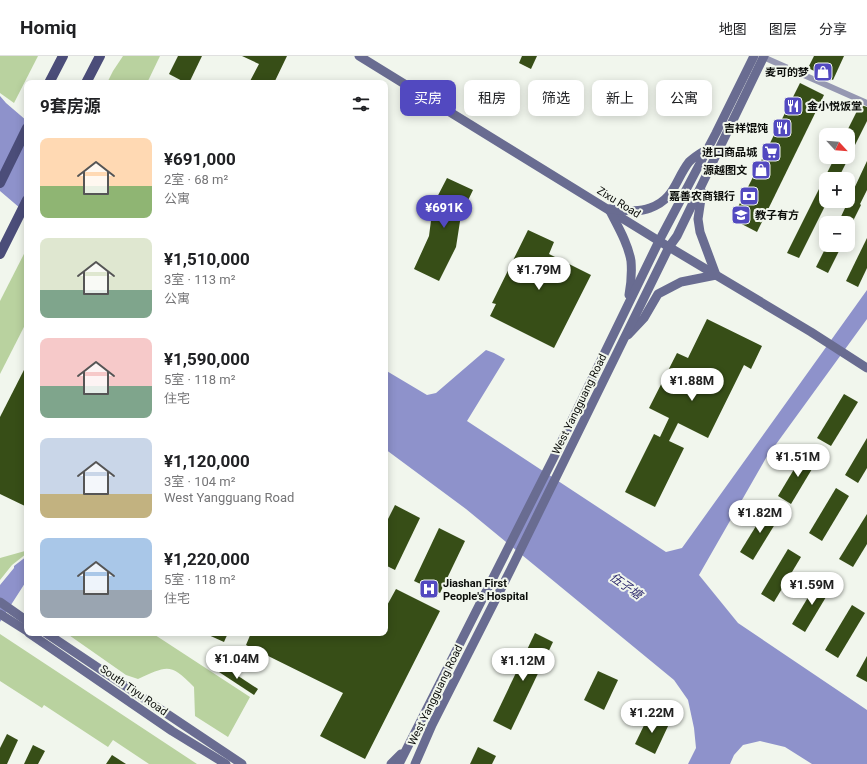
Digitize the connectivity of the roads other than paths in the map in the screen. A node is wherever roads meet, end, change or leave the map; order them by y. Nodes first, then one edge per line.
1 (63, 56) edge
2 (100, 56) edge
3 (359, 56) edge
4 (760, 56) edge
5 (51, 80) edge
6 (88, 80) edge
7 (867, 103) edge
8 (24, 134) edge
9 (707, 148) junction
10 (704, 181) junction
11 (0, 183) edge
12 (24, 206) edge
13 (608, 209) junction
14 (659, 241) junction
15 (669, 246) junction
16 (0, 254) edge
17 (716, 275) junction
18 (628, 305) junction
19 (624, 340) junction
20 (867, 368) edge
21 (0, 602) edge
22 (0, 614) edge
23 (15, 618) junction
24 (24, 620) edge
25 (24, 628) edge
26 (34, 636) edge
27 (50, 636) edge
28 (407, 748) junction
29 (226, 764) edge
30 (242, 764) edge
31 (391, 764) edge
32 (398, 764) edge
33 (415, 764) edge

1 - 5 main road
2 - 6 main road
3 - 13 main road, Zixu Road
4 - 7 street
4 - 9 main road, West Yangguang Road
4 - 10 main road, West Yangguang Road
8 - 11 main road
9 - 13 main road
9 - 14 main road, West Yangguang Road
10 - 15 main road, West Yangguang Road
10 - 17 main road
12 - 16 main road
13 - 14 main road, Zixu Road
13 - 18 main road
14 - 15 main road, Zixu Road
14 - 18 main road, West Yangguang Road
15 - 17 main road, Zixu Road
15 - 19 main road, West Yangguang Road
17 - 19 main road
17 - 20 main road, Zixu Road
18 - 28 main road, West Yangguang Road
19 - 33 main road, West Yangguang Road
21 - 23 main road, South Tiyu Road
22 - 23 main road, South Tiyu Road
23 - 24 main road, South Tiyu Road
23 - 25 main road, South Tiyu Road
26 - 29 main road, South Tiyu Road
27 - 30 main road, South Tiyu Road
28 - 31 main road
28 - 32 main road, West Yangguang Road

